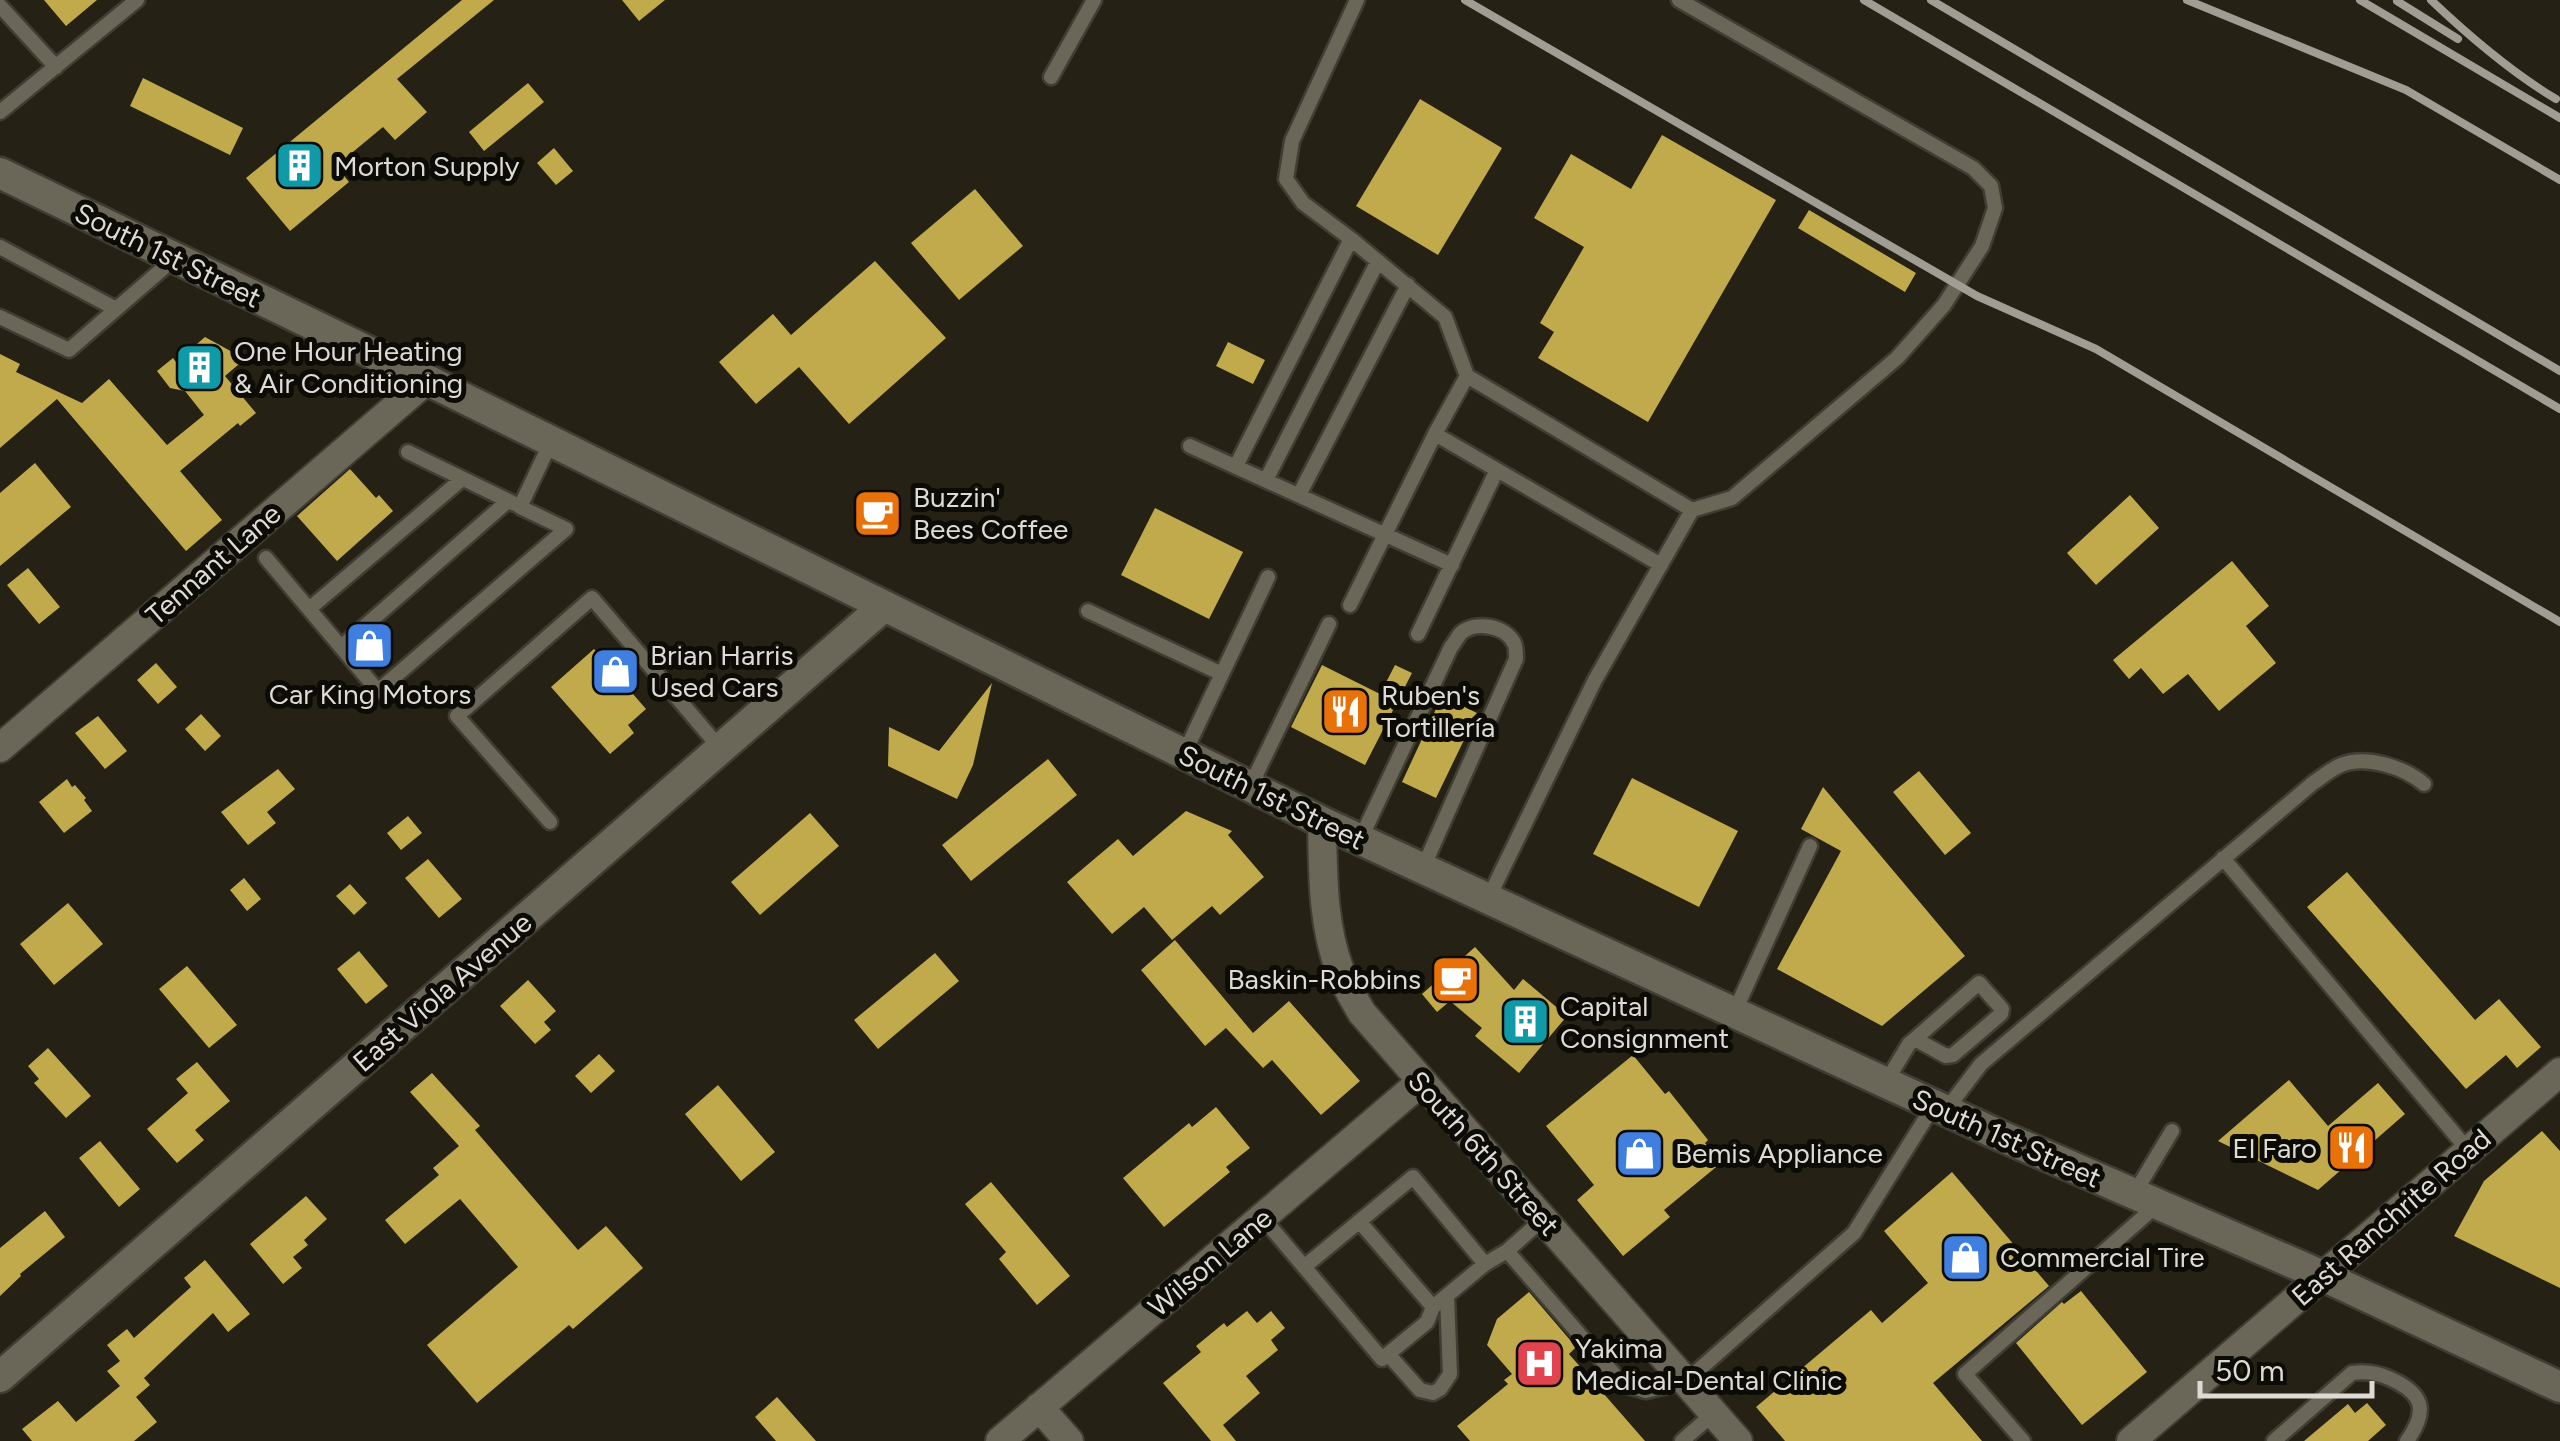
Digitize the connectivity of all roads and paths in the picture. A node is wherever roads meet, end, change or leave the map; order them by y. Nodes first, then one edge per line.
1 (136, 0) edge
2 (1094, 0) edge
3 (1357, 0) edge
4 (1679, 0) edge
5 (0, 6) edge
6 (56, 67) junction
7 (1051, 78) dead end
8 (0, 112) edge
9 (0, 174) edge
10 (1352, 239) junction
11 (0, 247) edge
12 (175, 258) junction
13 (1378, 261) junction
14 (1408, 285) junction
15 (116, 309) junction
16 (0, 317) edge
17 (1466, 376) junction
18 (427, 380) junction
19 (1435, 434) junction
20 (551, 442) junction
21 (1190, 446) dead end
22 (408, 452) dead end
23 (1236, 466) junction
24 (1498, 470) junction
25 (462, 478) junction
26 (1266, 480) junction
27 (1299, 495) junction
28 (514, 504) junction
29 (1692, 510) junction
30 (1385, 533) junction
31 (266, 558) dead end
32 (1661, 564) junction
33 (1452, 565) junction
34 (1268, 577) dead end
35 (1350, 606) dead end
36 (883, 607) junction
37 (309, 609) junction
38 (1088, 610) dead end
39 (1329, 624) dead end
40 (1418, 634) dead end
41 (341, 647) junction
42 (1222, 674) junction
43 (0, 748) edge
44 (721, 749) junction
45 (1184, 754) junction
46 (2424, 784) dead end
47 (1250, 787) junction
48 (550, 822) dead end
49 (1322, 822) junction
50 (1360, 840) junction
51 (1810, 846) dead end
52 (2223, 858) junction
53 (1423, 869) junction
54 (1488, 898) junction
55 (1734, 1013) junction
56 (1914, 1040) junction
57 (2560, 1072) edge
58 (1421, 1082) junction
59 (1886, 1083) junction
60 (1940, 1108) junction
61 (2172, 1131) dead end
62 (2468, 1150) junction
63 (2146, 1199) junction
64 (1262, 1217) junction
65 (1543, 1219) junction
66 (1359, 1221) junction
67 (1507, 1252) junction
68 (1485, 1264) junction
69 (1304, 1267) junction
70 (2323, 1276) junction
71 (1447, 1296) junction
72 (1434, 1308) junction
73 (1388, 1354) junction
74 (0, 1377) edge
75 (1685, 1382) junction
76 (2560, 1387) edge
77 (1040, 1407) junction
78 (1714, 1413) junction
79 (2142, 1438) edge
80 (1000, 1441) edge
81 (1069, 1441) edge
82 (1682, 1441) edge
83 (1738, 1441) edge
84 (2023, 1441) edge
85 (2274, 1441) edge
86 (2407, 1441) edge

1 - 6 lane
2 - 7 lane
3 - 10 lane
4 - 29 lane
5 - 6 lane
6 - 8 lane
9 - 12 main road, South 1st Street
10 - 13 lane
10 - 23 lane
11 - 15 lane
12 - 15 lane
12 - 18 main road, South 1st Street
13 - 14 lane
13 - 26 lane
14 - 17 lane
14 - 27 lane
15 - 16 lane
17 - 19 lane
17 - 29 lane
18 - 20 main road, South 1st Street
18 - 43 street, Tennant Lane
19 - 24 lane
19 - 30 lane
20 - 28 lane
20 - 36 main road, South 1st Street
21 - 23 lane
22 - 25 lane
23 - 26 lane
24 - 32 lane
24 - 33 lane
25 - 28 lane
25 - 37 lane
26 - 27 lane
27 - 30 lane
28 - 41 lane
28 - 41 lane
29 - 32 lane
30 - 33 lane
30 - 35 lane
31 - 37 lane
32 - 54 lane
33 - 40 lane
34 - 42 lane
36 - 44 main road, East Viola Avenue
36 - 45 main road, South 1st Street
37 - 41 lane
38 - 42 lane
39 - 47 lane
42 - 45 lane
44 - 48 lane
44 - 74 main road, East Viola Avenue
45 - 47 main road, South 1st Street
46 - 52 lane
47 - 49 main road, South 1st Street
49 - 50 main road, South 1st Street
49 - 58 street, South 6th Street
50 - 53 main road, South 1st Street
50 - 53 lane
51 - 55 lane
52 - 60 lane
52 - 62 lane
53 - 54 main road, South 1st Street
54 - 55 main road, South 1st Street
55 - 59 main road, South 1st Street
56 - 56 lane
56 - 59 lane
57 - 62 street, East Ranchrite Road
58 - 64 street, Wilson Lane
58 - 65 street, South 6th Street
59 - 60 main road, South 1st Street
60 - 63 main road, South 1st Street
60 - 75 lane
61 - 63 lane
62 - 70 street, East Ranchrite Road
63 - 70 main road, South 1st Street
63 - 84 lane
64 - 69 lane
64 - 77 street, Wilson Lane
65 - 67 lane
65 - 75 street, South 6th Street
66 - 68 lane
66 - 69 lane
66 - 72 lane
67 - 68 lane
67 - 75 lane
68 - 71 lane
69 - 73 lane
70 - 76 main road, South 1st Street
70 - 79 street, East Ranchrite Road
71 - 72 lane
71 - 73 lane
72 - 73 lane
75 - 78 street, South 6th Street
77 - 80 street, Wilson Lane
77 - 81 street
78 - 82 lane
78 - 83 street, South 6th Street
85 - 86 lane

